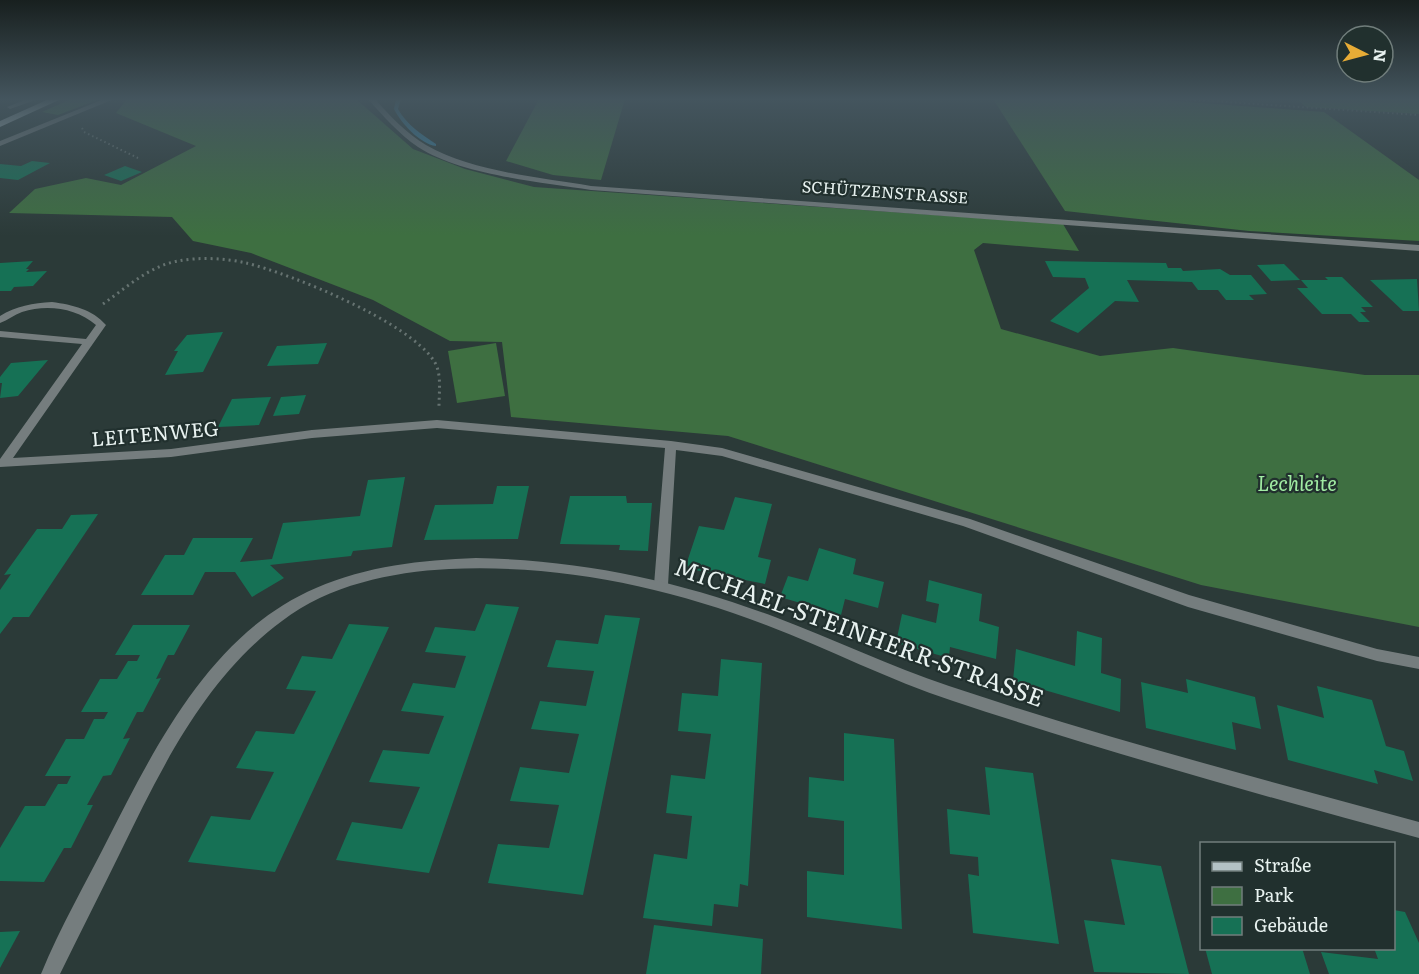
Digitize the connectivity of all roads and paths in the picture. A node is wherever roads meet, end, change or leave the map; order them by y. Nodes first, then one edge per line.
1 (110, 144) edge
2 (420, 144) edge
3 (138, 158) dead end
4 (1419, 248) edge
5 (87, 315) junction
6 (0, 320) edge
7 (0, 334) edge
8 (90, 342) junction
9 (436, 424) junction
10 (671, 445) junction
11 (2, 462) edge
12 (661, 585) junction
13 (1419, 663) edge
14 (1419, 830) edge
15 (50, 974) edge

1 - 3 path
2 - 4 street, SCHÜTZENSTRASSE
5 - 6 street
5 - 8 street
5 - 9 path
7 - 8 street
8 - 11 street
9 - 10 street, LEITENWEG
9 - 11 street, LEITENWEG
10 - 12 street
10 - 13 street, LEITENWEG
12 - 14 street, MICHAEL-STEINHERR-STRASSE
12 - 15 street, MICHAEL-STEINHERR-STRASSE

